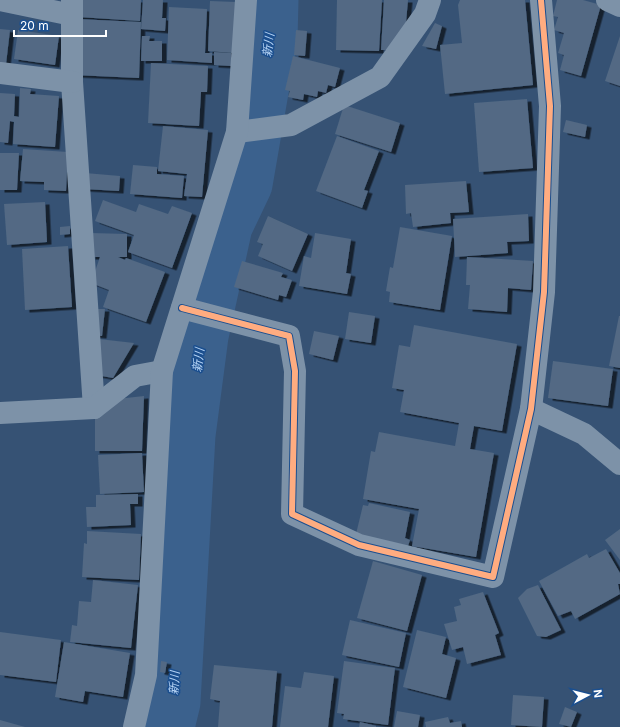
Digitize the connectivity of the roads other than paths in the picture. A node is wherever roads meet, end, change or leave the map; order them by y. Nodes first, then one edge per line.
1 (0, 0) edge
2 (246, 0) edge
3 (430, 0) edge
4 (541, 0) edge
5 (607, 0) edge
6 (620, 6) edge
7 (72, 8) edge
8 (0, 73) edge
9 (72, 82) junction
10 (237, 132) junction
11 (182, 308) junction
12 (162, 370) junction
13 (94, 408) junction
14 (532, 409) junction
15 (0, 412) edge
16 (620, 464) edge
17 (134, 727) edge

1 - 7 street
2 - 10 street
3 - 10 street
4 - 14 street
5 - 6 street
7 - 9 street
8 - 9 street
9 - 13 street
10 - 11 street
11 - 12 street
11 - 14 street
12 - 13 street
12 - 17 street
13 - 15 street
14 - 16 street

